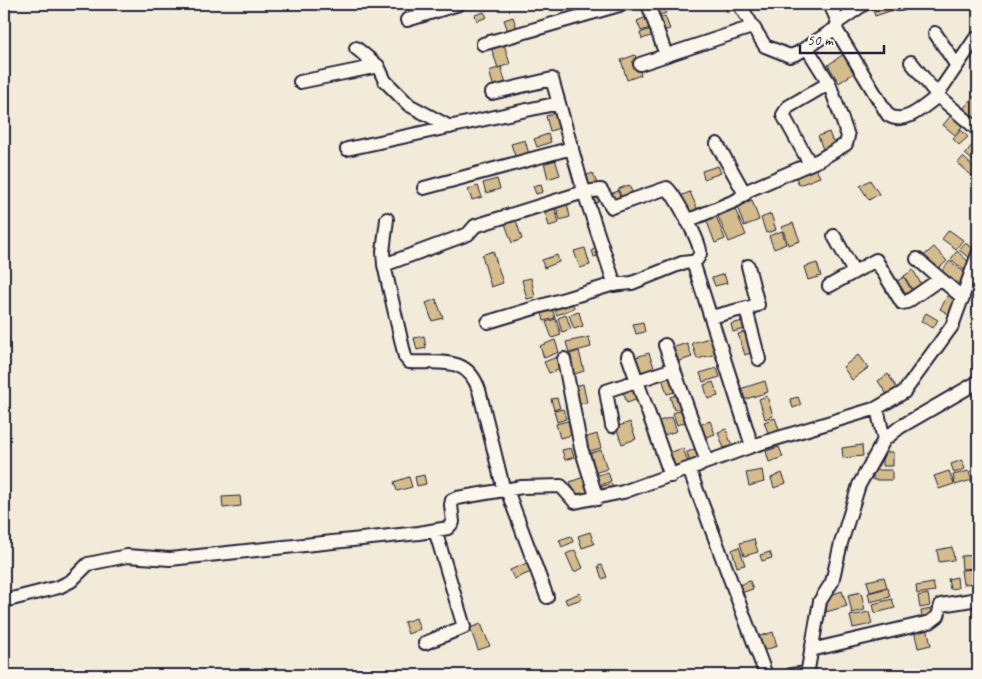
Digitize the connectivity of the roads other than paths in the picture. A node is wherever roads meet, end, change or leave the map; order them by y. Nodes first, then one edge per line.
1 (459, 4) edge
2 (623, 4) edge
3 (648, 4) edge
4 (739, 4) edge
5 (830, 4) edge
6 (864, 4) edge
7 (407, 20) dead end
8 (836, 26) junction
9 (752, 27) junction
10 (935, 34) dead end
11 (975, 39) dead end
12 (482, 44) dead end
13 (356, 48) dead end
14 (807, 48) junction
15 (666, 55) junction
16 (911, 62) dead end
17 (640, 64) dead end
18 (378, 66) junction
19 (957, 66) junction
20 (300, 82) dead end
21 (829, 83) junction
22 (492, 93) dead end
23 (938, 95) junction
24 (559, 104) junction
25 (450, 128) junction
26 (978, 130) edge
27 (717, 144) dead end
28 (572, 148) junction
29 (347, 149) dead end
30 (810, 164) junction
31 (424, 188) dead end
32 (584, 192) junction
33 (745, 194) junction
34 (387, 219) dead end
35 (687, 221) junction
36 (834, 236) dead end
37 (978, 254) edge
38 (917, 259) dead end
39 (693, 264) junction
40 (384, 265) junction
41 (748, 266) dead end
42 (854, 272) junction
43 (940, 279) junction
44 (615, 285) junction
45 (829, 286) dead end
46 (963, 298) junction
47 (746, 309) junction
48 (711, 317) junction
49 (488, 322) dead end
50 (665, 345) dead end
51 (628, 356) dead end
52 (564, 359) dead end
53 (759, 359) dead end
54 (673, 369) junction
55 (637, 381) junction
56 (978, 382) edge
57 (877, 408) junction
58 (612, 426) dead end
59 (884, 440) junction
60 (752, 446) junction
61 (707, 462) junction
62 (690, 469) junction
63 (671, 476) junction
64 (505, 491) junction
65 (597, 499) junction
66 (435, 530) junction
67 (547, 597) dead end
68 (978, 599) edge
69 (4, 600) edge
70 (425, 643) dead end
71 (811, 650) junction
72 (808, 674) edge
73 (766, 675) edge
74 (791, 675) edge

1 - 7 street
2 - 12 street
3 - 15 street
4 - 9 street
5 - 8 street
6 - 8 street
8 - 14 street
8 - 23 street
9 - 14 street
9 - 15 street
10 - 19 street
11 - 19 street
13 - 18 street
14 - 21 street
15 - 17 street
16 - 23 street
18 - 20 street
18 - 25 street
19 - 23 street
21 - 30 street
21 - 30 street
22 - 24 street
23 - 26 street
24 - 25 street
24 - 28 street
25 - 29 street
27 - 33 street
28 - 31 street
28 - 32 street
30 - 33 street
32 - 35 street
32 - 40 street
32 - 44 street
33 - 35 street
34 - 40 street
35 - 39 street
36 - 42 street
37 - 46 street
38 - 43 street
39 - 44 street
39 - 48 street
40 - 64 street
41 - 47 street
42 - 43 street
42 - 45 street
43 - 46 street
44 - 49 street
46 - 57 street
47 - 48 street
47 - 53 street
48 - 60 street
50 - 54 street
51 - 55 street
52 - 65 street
54 - 55 street
54 - 61 street
55 - 58 street
55 - 63 street
56 - 59 street
57 - 59 street
57 - 60 street
59 - 71 street
60 - 61 street
61 - 62 street
62 - 63 street
62 - 73 street
63 - 65 street
64 - 65 street
64 - 66 street
64 - 67 street
66 - 69 street
66 - 70 street
68 - 71 street
71 - 72 street
72 - 74 street

